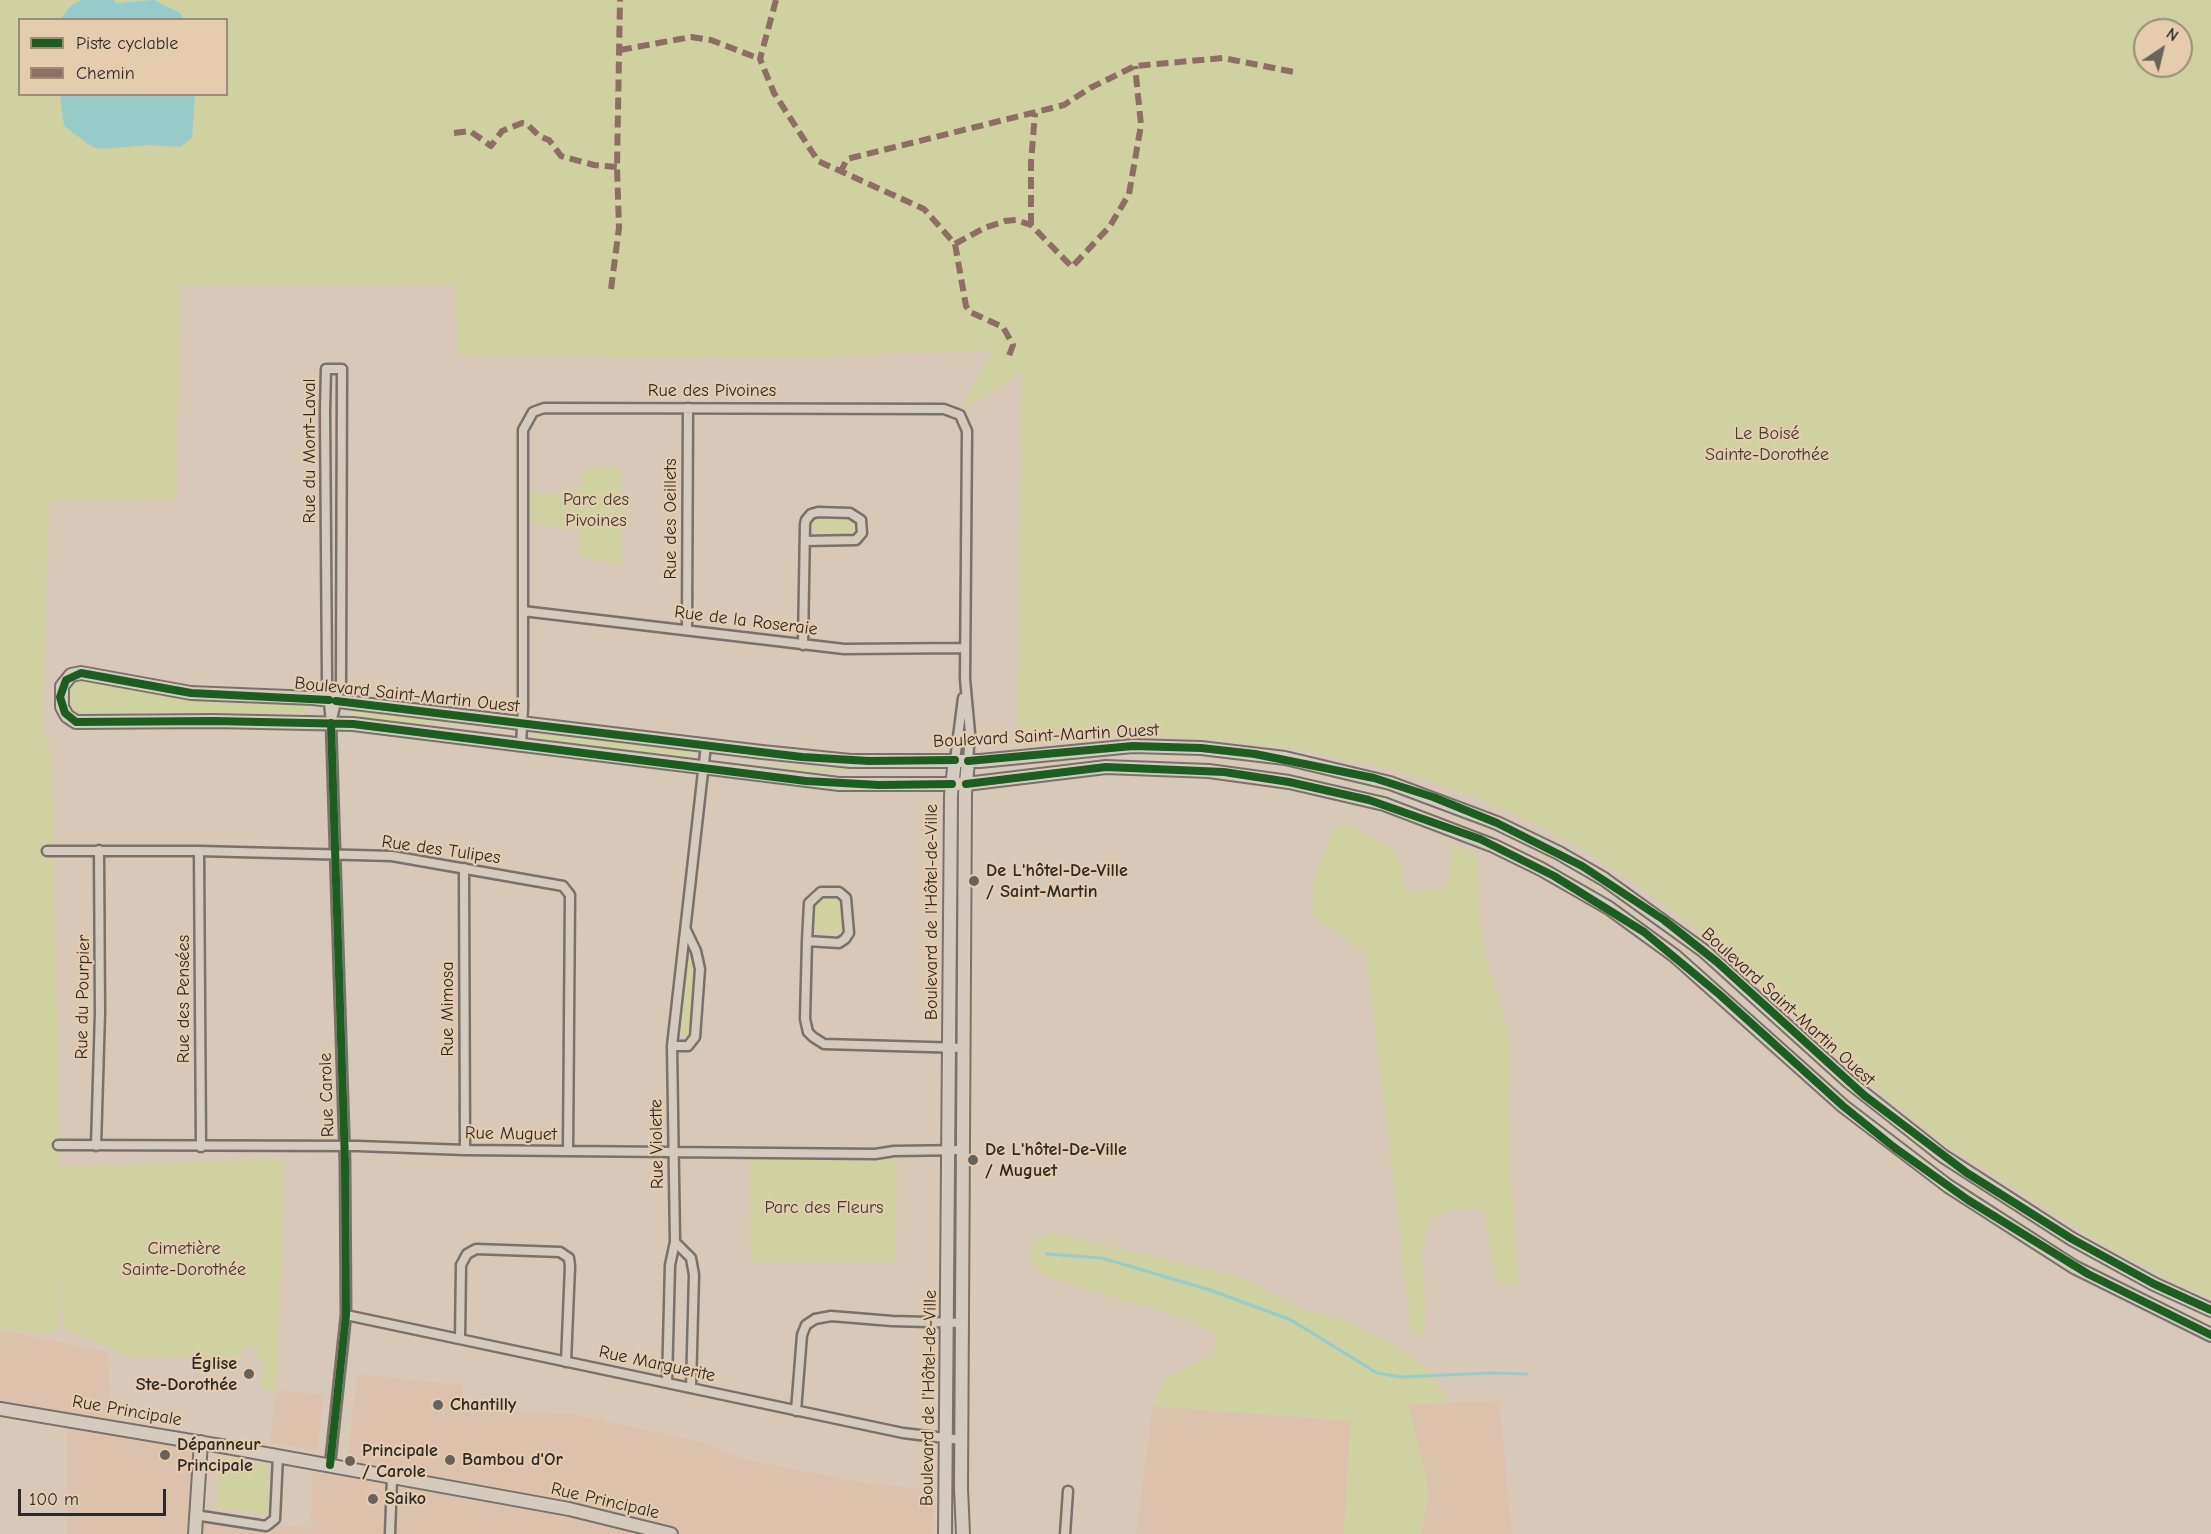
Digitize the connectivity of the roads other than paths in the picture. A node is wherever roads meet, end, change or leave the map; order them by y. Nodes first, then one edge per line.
1 (688, 408) junction
2 (805, 541) junction
3 (523, 611) junction
4 (687, 630) junction
5 (803, 645) junction
6 (965, 648) junction
7 (965, 679) joint
8 (332, 700) junction
9 (522, 722) junction
10 (331, 723) junction
11 (706, 745) junction
12 (521, 746) junction
13 (962, 761) junction
14 (704, 769) junction
15 (952, 784) junction
16 (966, 784) junction
17 (47, 850) dead end
18 (99, 850) junction
19 (200, 851) junction
20 (334, 856) junction
21 (464, 868) junction
22 (686, 929) junction
23 (807, 941) junction
24 (672, 1046) junction
25 (950, 1047) junction
26 (964, 1048) junction
27 (58, 1145) dead end
28 (96, 1146) junction
29 (344, 1146) junction
30 (201, 1147) junction
31 (465, 1150) junction
32 (949, 1150) junction
33 (964, 1150) junction
34 (568, 1151) junction
35 (672, 1152) junction
36 (675, 1242) junction
37 (2211, 1310) edge
38 (346, 1315) junction
39 (948, 1322) junction
40 (963, 1323) junction
41 (2211, 1335) edge
42 (460, 1339) junction
43 (566, 1362) junction
44 (667, 1383) junction
45 (691, 1388) junction
46 (0, 1409) edge
47 (796, 1411) junction
48 (947, 1439) junction
49 (962, 1440) junction
50 (201, 1442) junction
51 (278, 1456) junction
52 (330, 1465) junction
53 (392, 1478) junction
54 (1068, 1491) dead end
55 (195, 1515) junction
56 (195, 1534) edge
57 (390, 1534) edge
58 (671, 1534) edge
59 (945, 1534) edge
60 (963, 1534) edge
61 (1065, 1534) edge

1 - 3 street, Rue des Pivoines
1 - 4 street, Rue des Oeillets
1 - 6 street, Rue des Pivoines
2 - 2 street
2 - 5 street
3 - 4 street, Rue de la Roseraie
3 - 9 street, Rue des Pivoines
4 - 5 street, Rue de la Roseraie
5 - 6 street, Rue de la Roseraie
6 - 7 street, Rue des Pivoines
7 - 13 street, Boulevard de l'Hôtel-de-Ville
8 - 8 street, Rue du Mont-Laval
8 - 9 street, Boulevard Saint-Martin Ouest
8 - 10 street, Rue Carole
8 - 10 street, Boulevard Saint-Martin Ouest
9 - 11 street, Boulevard Saint-Martin Ouest
9 - 12 street, Rue des Pivoines
10 - 12 street, Boulevard Saint-Martin Ouest
10 - 20 street, Rue Carole
11 - 13 street, Boulevard Saint-Martin Ouest
11 - 14 street, Rue Violette
12 - 14 street, Boulevard Saint-Martin Ouest
13 - 15 street, Boulevard de l'Hôtel-de-Ville
13 - 16 street, Boulevard de l'Hôtel-de-Ville
13 - 37 street, Boulevard Saint-Martin Ouest
14 - 15 street, Boulevard Saint-Martin Ouest
14 - 22 street, Rue Violette
15 - 16 street, Boulevard Saint-Martin Ouest
15 - 25 street, Boulevard de l'Hôtel-de-Ville
16 - 26 street, Boulevard de l'Hôtel-de-Ville
16 - 41 street, Boulevard Saint-Martin Ouest
17 - 18 street, Rue des Tulipes
18 - 19 street, Rue des Tulipes
18 - 28 street, Rue du Pourpier
19 - 20 street, Rue des Tulipes
19 - 30 street, Rue des Pensées
20 - 21 street, Rue des Tulipes
20 - 29 street, Rue Carole
21 - 31 street, Rue Mimosa
21 - 34 street, Rue des Tulipes
22 - 24 street, Rue Violette
22 - 24 street, Rue Violette
23 - 23 street
23 - 25 street
24 - 35 street, Rue Violette
25 - 26 street
25 - 32 street, Boulevard de l'Hôtel-de-Ville
26 - 33 street, Boulevard de l'Hôtel-de-Ville
27 - 28 street, Rue Muguet
28 - 30 street, Rue Muguet
29 - 30 street, Rue Muguet
29 - 31 street, Rue Muguet
29 - 38 street, Rue Carole
31 - 34 street, Rue Muguet
32 - 33 street, Rue Muguet
32 - 35 street, Rue Muguet
32 - 39 street, Boulevard de l'Hôtel-de-Ville
33 - 40 street, Boulevard de l'Hôtel-de-Ville
34 - 35 street, Rue Muguet
35 - 36 street, Rue Violette
36 - 44 street, Rue Violette
36 - 45 street
38 - 42 street, Rue Marguerite
38 - 52 street, Rue Carole
39 - 40 street
39 - 47 street
39 - 48 street, Boulevard de l'Hôtel-de-Ville
40 - 49 street, Boulevard de l'Hôtel-de-Ville
42 - 43 street, Rue Marguerite
42 - 43 street
43 - 44 street, Rue Marguerite
44 - 45 street, Rue Marguerite
45 - 47 street, Rue Marguerite
46 - 50 street, Rue Principale
47 - 48 street, Rue Marguerite
48 - 49 street, Rue Marguerite
48 - 59 street, Boulevard de l'Hôtel-de-Ville
49 - 60 street, Boulevard de l'Hôtel-de-Ville
50 - 51 street, Rue Principale
50 - 55 street
51 - 52 street, Rue Principale
51 - 55 street
52 - 53 street, Rue Principale
53 - 57 street
53 - 58 street, Rue Principale
54 - 61 street
55 - 56 street

